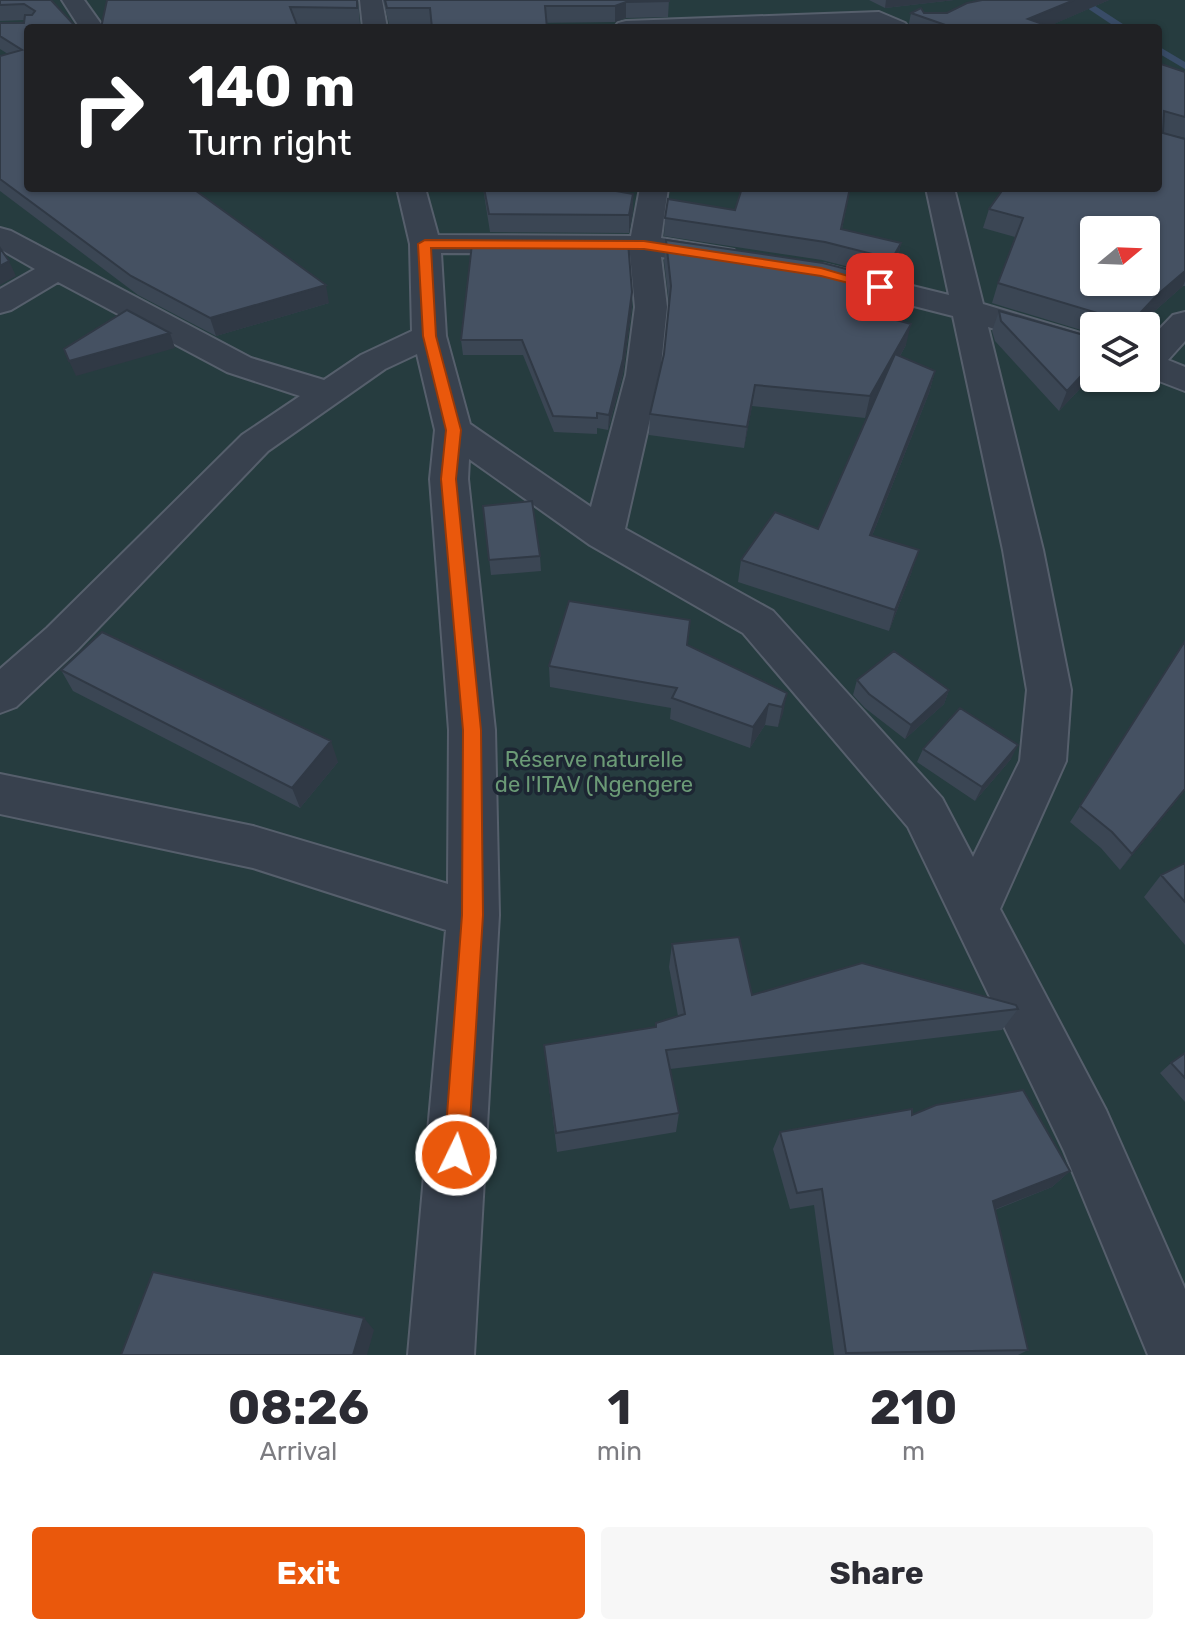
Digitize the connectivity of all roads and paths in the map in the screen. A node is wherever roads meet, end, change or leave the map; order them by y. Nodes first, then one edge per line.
1 (73, 0) edge
2 (371, 0) edge
3 (858, 0) edge
4 (895, 21) edge
5 (89, 24) edge
6 (374, 24) edge
7 (784, 24) edge
8 (412, 192) edge
9 (654, 192) edge
10 (941, 192) edge
11 (0, 237) edge
12 (425, 244) junction
13 (644, 245) junction
14 (748, 261) edge
15 (792, 268) edge
16 (57, 269) junction
17 (0, 303) edge
18 (968, 310) junction
19 (1185, 322) edge
20 (429, 336) junction
21 (1080, 344) edge
22 (1160, 348) edge
23 (1160, 369) edge
24 (1185, 380) edge
25 (329, 393) junction
26 (453, 430) junction
27 (604, 535) junction
28 (0, 695) edge
29 (0, 794) edge
30 (973, 911) junction
31 (473, 915) junction
32 (441, 1355) edge
33 (1181, 1355) edge

1 - 5 street
2 - 6 street
3 - 4 street
4 - 7 street
8 - 12 street
9 - 13 street
10 - 18 street
11 - 16 street
12 - 13 street
12 - 20 street
13 - 14 street
13 - 27 street
15 - 18 street
16 - 17 street
16 - 25 street
18 - 21 street
18 - 30 street
19 - 22 street
20 - 25 street
20 - 26 street
23 - 24 street
25 - 28 street
26 - 27 street
26 - 31 street
27 - 30 street
29 - 31 street
30 - 33 street
31 - 32 street

